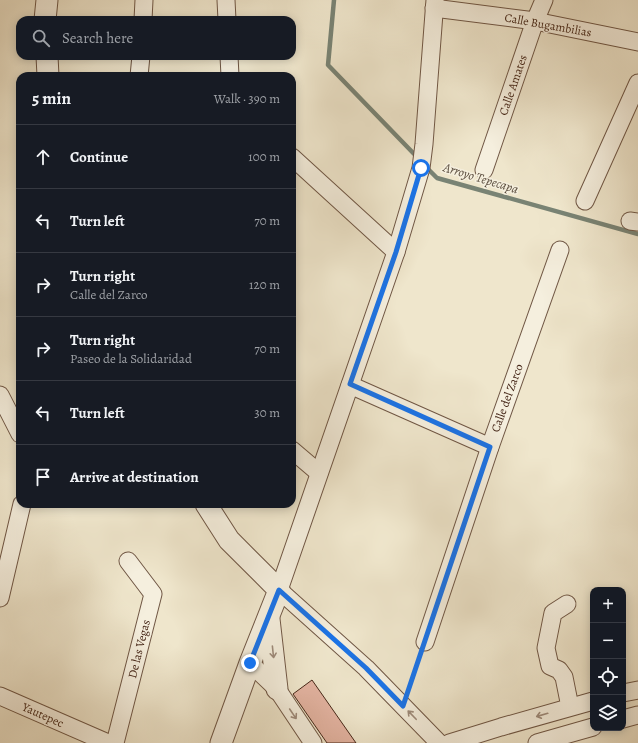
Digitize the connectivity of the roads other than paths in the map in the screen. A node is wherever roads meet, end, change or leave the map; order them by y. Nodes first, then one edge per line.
1 (47, 0) edge
2 (144, 0) edge
3 (226, 0) edge
4 (544, 0) edge
5 (435, 4) edge
6 (45, 16) edge
7 (143, 16) edge
8 (227, 16) edge
9 (536, 20) junction
10 (638, 42) edge
11 (47, 60) edge
12 (141, 60) edge
13 (229, 60) edge
14 (48, 72) edge
15 (140, 72) edge
16 (230, 72) edge
17 (638, 82) edge
18 (296, 161) edge
19 (484, 170) dead end
20 (586, 201) dead end
21 (560, 250) dead end
22 (396, 252) junction
23 (350, 384) junction
24 (0, 395) edge
25 (16, 426) edge
26 (490, 447) junction
27 (296, 453) edge
28 (319, 473) junction
29 (21, 508) edge
30 (209, 508) edge
31 (128, 561) dead end
32 (279, 590) junction
33 (0, 598) edge
34 (567, 604) dead end
35 (269, 614) junction
36 (424, 642) road end
37 (250, 663) junction
38 (277, 689) junction
39 (638, 690) edge
40 (626, 693) edge
41 (0, 696) edge
42 (590, 702) edge
43 (570, 707) junction
44 (638, 715) edge
45 (626, 718) edge
46 (590, 728) edge
47 (108, 743) edge
48 (116, 743) edge
49 (222, 743) edge
50 (313, 743) edge
51 (439, 743) edge
52 (449, 743) edge
53 (537, 743) edge

1 - 6 street
2 - 7 street
3 - 8 street
4 - 9 street, Calle Amates
5 - 9 street, Calle Bugambilias
5 - 22 street
9 - 10 street, Calle Bugambilias
9 - 19 street, Calle Amates
11 - 14 street
12 - 15 street
13 - 16 street
17 - 20 street
18 - 22 street
21 - 26 street, Calle del Zarco
22 - 23 street
23 - 26 street
23 - 28 street
24 - 25 street
26 - 36 street, Calle del Zarco
27 - 28 street
28 - 32 street
29 - 33 street
30 - 32 street
31 - 48 street, De las Vegas
32 - 35 street
51 -> 32 street
34 - 43 street
35 - 37 street
35 -> 38 street
37 - 38 street
37 - 49 street
38 -> 50 street
39 - 40 street
41 - 47 street, Yautepec
42 - 43 street
43 -> 52 street
44 - 45 street
46 - 53 street

